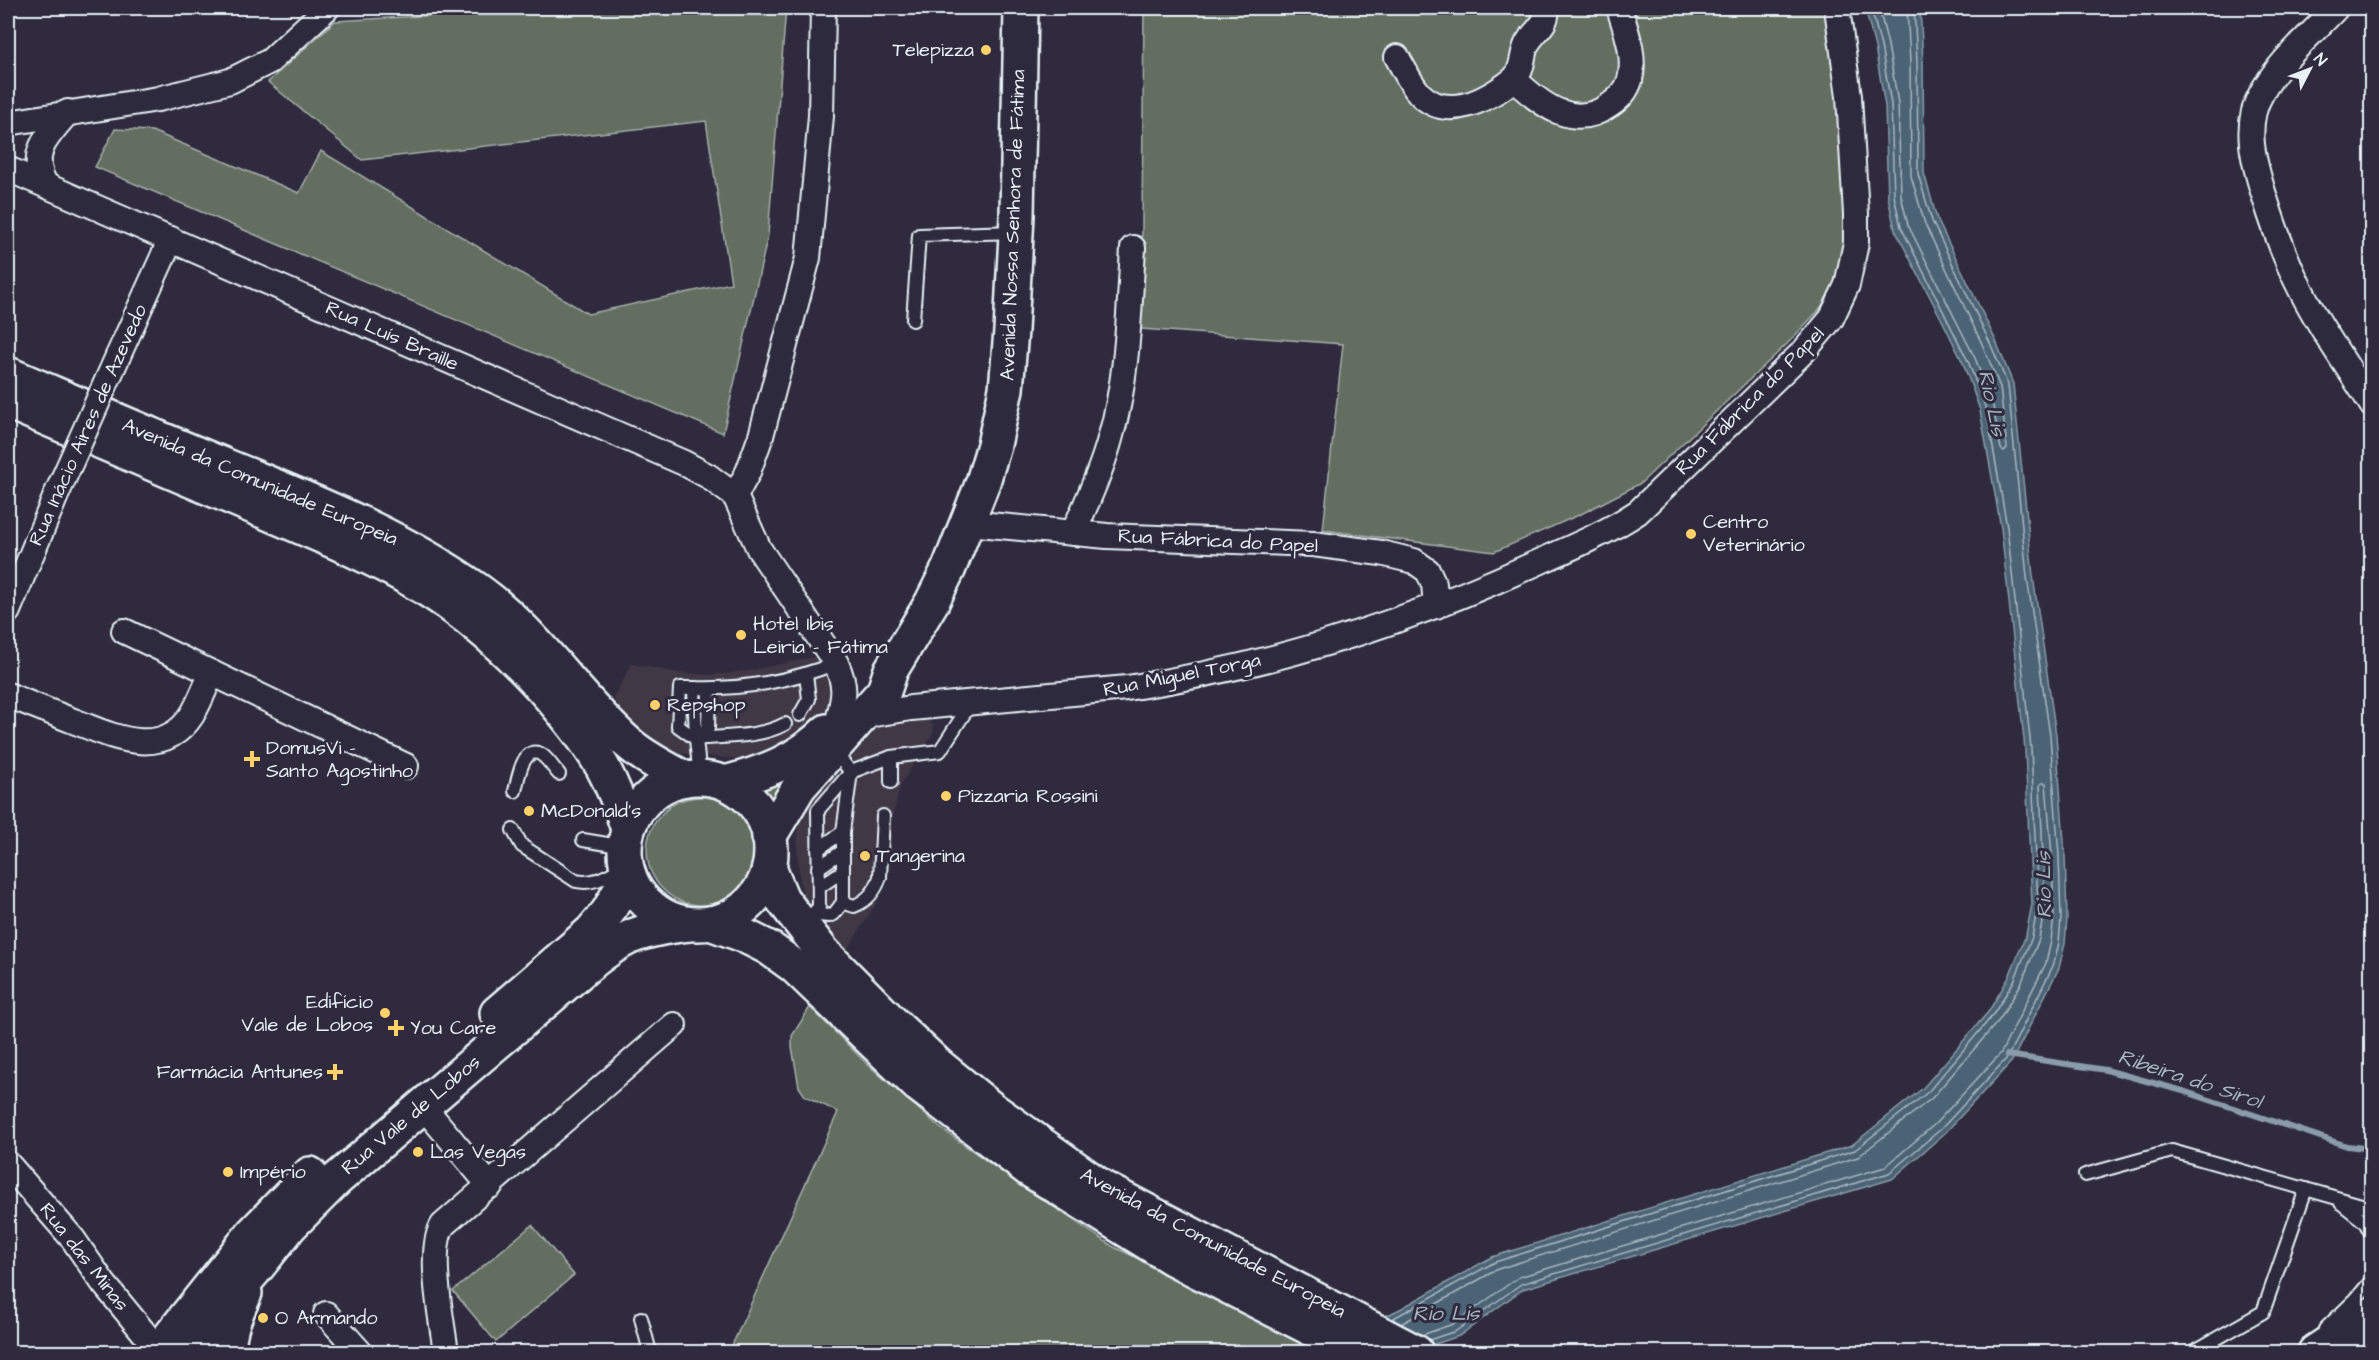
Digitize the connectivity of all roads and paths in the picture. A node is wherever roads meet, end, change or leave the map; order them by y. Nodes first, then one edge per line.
1 (327, 8) edge
2 (823, 8) edge
3 (1021, 8) edge
4 (1546, 8) edge
5 (1619, 8) edge
6 (1837, 8) edge
7 (2336, 8) edge
8 (1397, 57) dead end
9 (1514, 79) junction
10 (68, 112) junction
11 (8, 123) edge
12 (8, 169) edge
13 (45, 184) junction
14 (1016, 232) junction
15 (171, 239) junction
16 (1132, 248) dead end
17 (913, 320) dead end
18 (8, 374) edge
19 (8, 402) edge
20 (2372, 405) edge
21 (735, 495) junction
22 (968, 523) junction
23 (1073, 533) junction
24 (1489, 585) joint
25 (1436, 606) junction
26 (8, 611) edge
27 (124, 631) dead end
28 (836, 663) junction
29 (212, 673) junction
30 (806, 674) junction
31 (709, 689) junction
32 (8, 695) edge
33 (972, 702) junction
34 (800, 715) dead end
35 (850, 718) junction
36 (784, 724) dead end
37 (696, 739) junction
38 (891, 757) junction
39 (820, 763) junction
40 (406, 766) dead end
41 (851, 772) junction
42 (559, 774) dead end
43 (704, 780) junction
44 (891, 782) dead end
45 (515, 791) dead end
46 (883, 816) dead end
47 (513, 830) dead end
48 (843, 832) junction
49 (583, 840) dead end
50 (818, 849) junction
51 (843, 851) junction
52 (769, 853) junction
53 (627, 854) junction
54 (818, 868) junction
55 (843, 871) junction
56 (819, 887) junction
57 (843, 898) junction
58 (782, 899) junction
59 (812, 915) junction
60 (699, 924) junction
61 (674, 1025) dead end
62 (422, 1105) junction
63 (8, 1164) edge
64 (2085, 1175) dead end
65 (490, 1186) junction
66 (2306, 1189) junction
67 (2330, 1196) junction
68 (2372, 1208) edge
69 (2372, 1235) edge
70 (255, 1270) junction
71 (2372, 1280) edge
72 (1271, 1292) junction
73 (326, 1314) dead end
74 (2372, 1314) edge
75 (641, 1318) dead end
76 (2372, 1347) edge
77 (180, 1349) edge
78 (2310, 1349) edge
79 (229, 1353) edge
80 (360, 1353) edge
81 (446, 1353) edge
82 (650, 1353) edge
83 (1357, 1353) edge
84 (1416, 1353) edge
85 (2193, 1353) edge
86 (2364, 1353) edge

1 - 10 street
2 - 21 street
3 - 14 main road, Avenida Nossa Senhora de Fátima
4 - 9 street
5 - 9 street
6 - 24 street, Rua Fábrica do Papel
7 - 20 street
8 - 9 street
10 - 11 street
10 - 13 street
12 - 13 street, Rua Luís Braille
13 - 15 street, Rua Luís Braille
14 - 17 lane
14 - 22 main road, Avenida Nossa Senhora de Fátima
15 - 21 street, Rua Luís Braille
15 - 26 street, Rua Inácio Aires de Azevedo, bridge
16 - 23 street
18 - 43 main road, Avenida da Comunidade Europeia
19 - 53 main road, Avenida da Comunidade Europeia
21 - 28 street
22 - 23 street, Rua Fábrica do Papel
22 - 35 main road, Avenida Nossa Senhora de Fátima
23 - 25 street, Rua Fábrica do Papel
24 - 25 street, Rua Miguel Torga
25 - 33 street, Rua Miguel Torga
27 - 29 street
28 - 30 lane
28 - 35 street
29 - 32 street
29 - 40 street
30 - 31 lane
30 - 34 lane
31 - 37 lane
31 - 37 lane
33 - 35 street, Rua Miguel Torga
33 - 38 lane
35 - 39 main road, Avenida Nossa Senhora de Fátima
35 - 43 main road, Avenida Nossa Senhora de Fátima
36 - 37 lane
37 - 43 lane
38 - 41 lane
38 - 44 lane
39 - 41 lane
39 - 52 main road, Avenida Nossa Senhora de Fátima
41 - 48 lane
41 - 50 lane
42 - 45 lane
43 - 52 main road
43 - 53 main road
46 - 57 lane
47 - 53 lane
48 - 50 lane
48 - 51 lane
49 - 53 lane
50 - 54 lane
51 - 54 lane
51 - 55 lane
52 - 58 main road, Avenida da Comunidade Europeia
52 - 60 main road
53 - 60 main road
53 - 77 main road, Rua Vale de Lobos
54 - 56 lane
55 - 56 lane
55 - 57 lane
56 - 59 lane
57 - 59 lane
58 - 59 lane
58 - 72 main road, Avenida da Comunidade Europeia
60 - 62 main road, Rua Vale de Lobos
60 - 72 main road, Avenida da Comunidade Europeia
61 - 65 street
62 - 65 street
62 - 70 main road, Rua Vale de Lobos
63 - 77 street, Rua das Minas
64 - 66 lane
65 - 81 street
66 - 67 lane
66 - 85 lane
67 - 68 lane
67 - 69 lane
70 - 77 main road, Rua Vale de Lobos
70 - 79 main road
71 - 78 lane
72 - 83 main road, Avenida da Comunidade Europeia
72 - 84 main road, Avenida da Comunidade Europeia
73 - 80 street
74 - 78 main road
75 - 82 lane
76 - 86 main road

